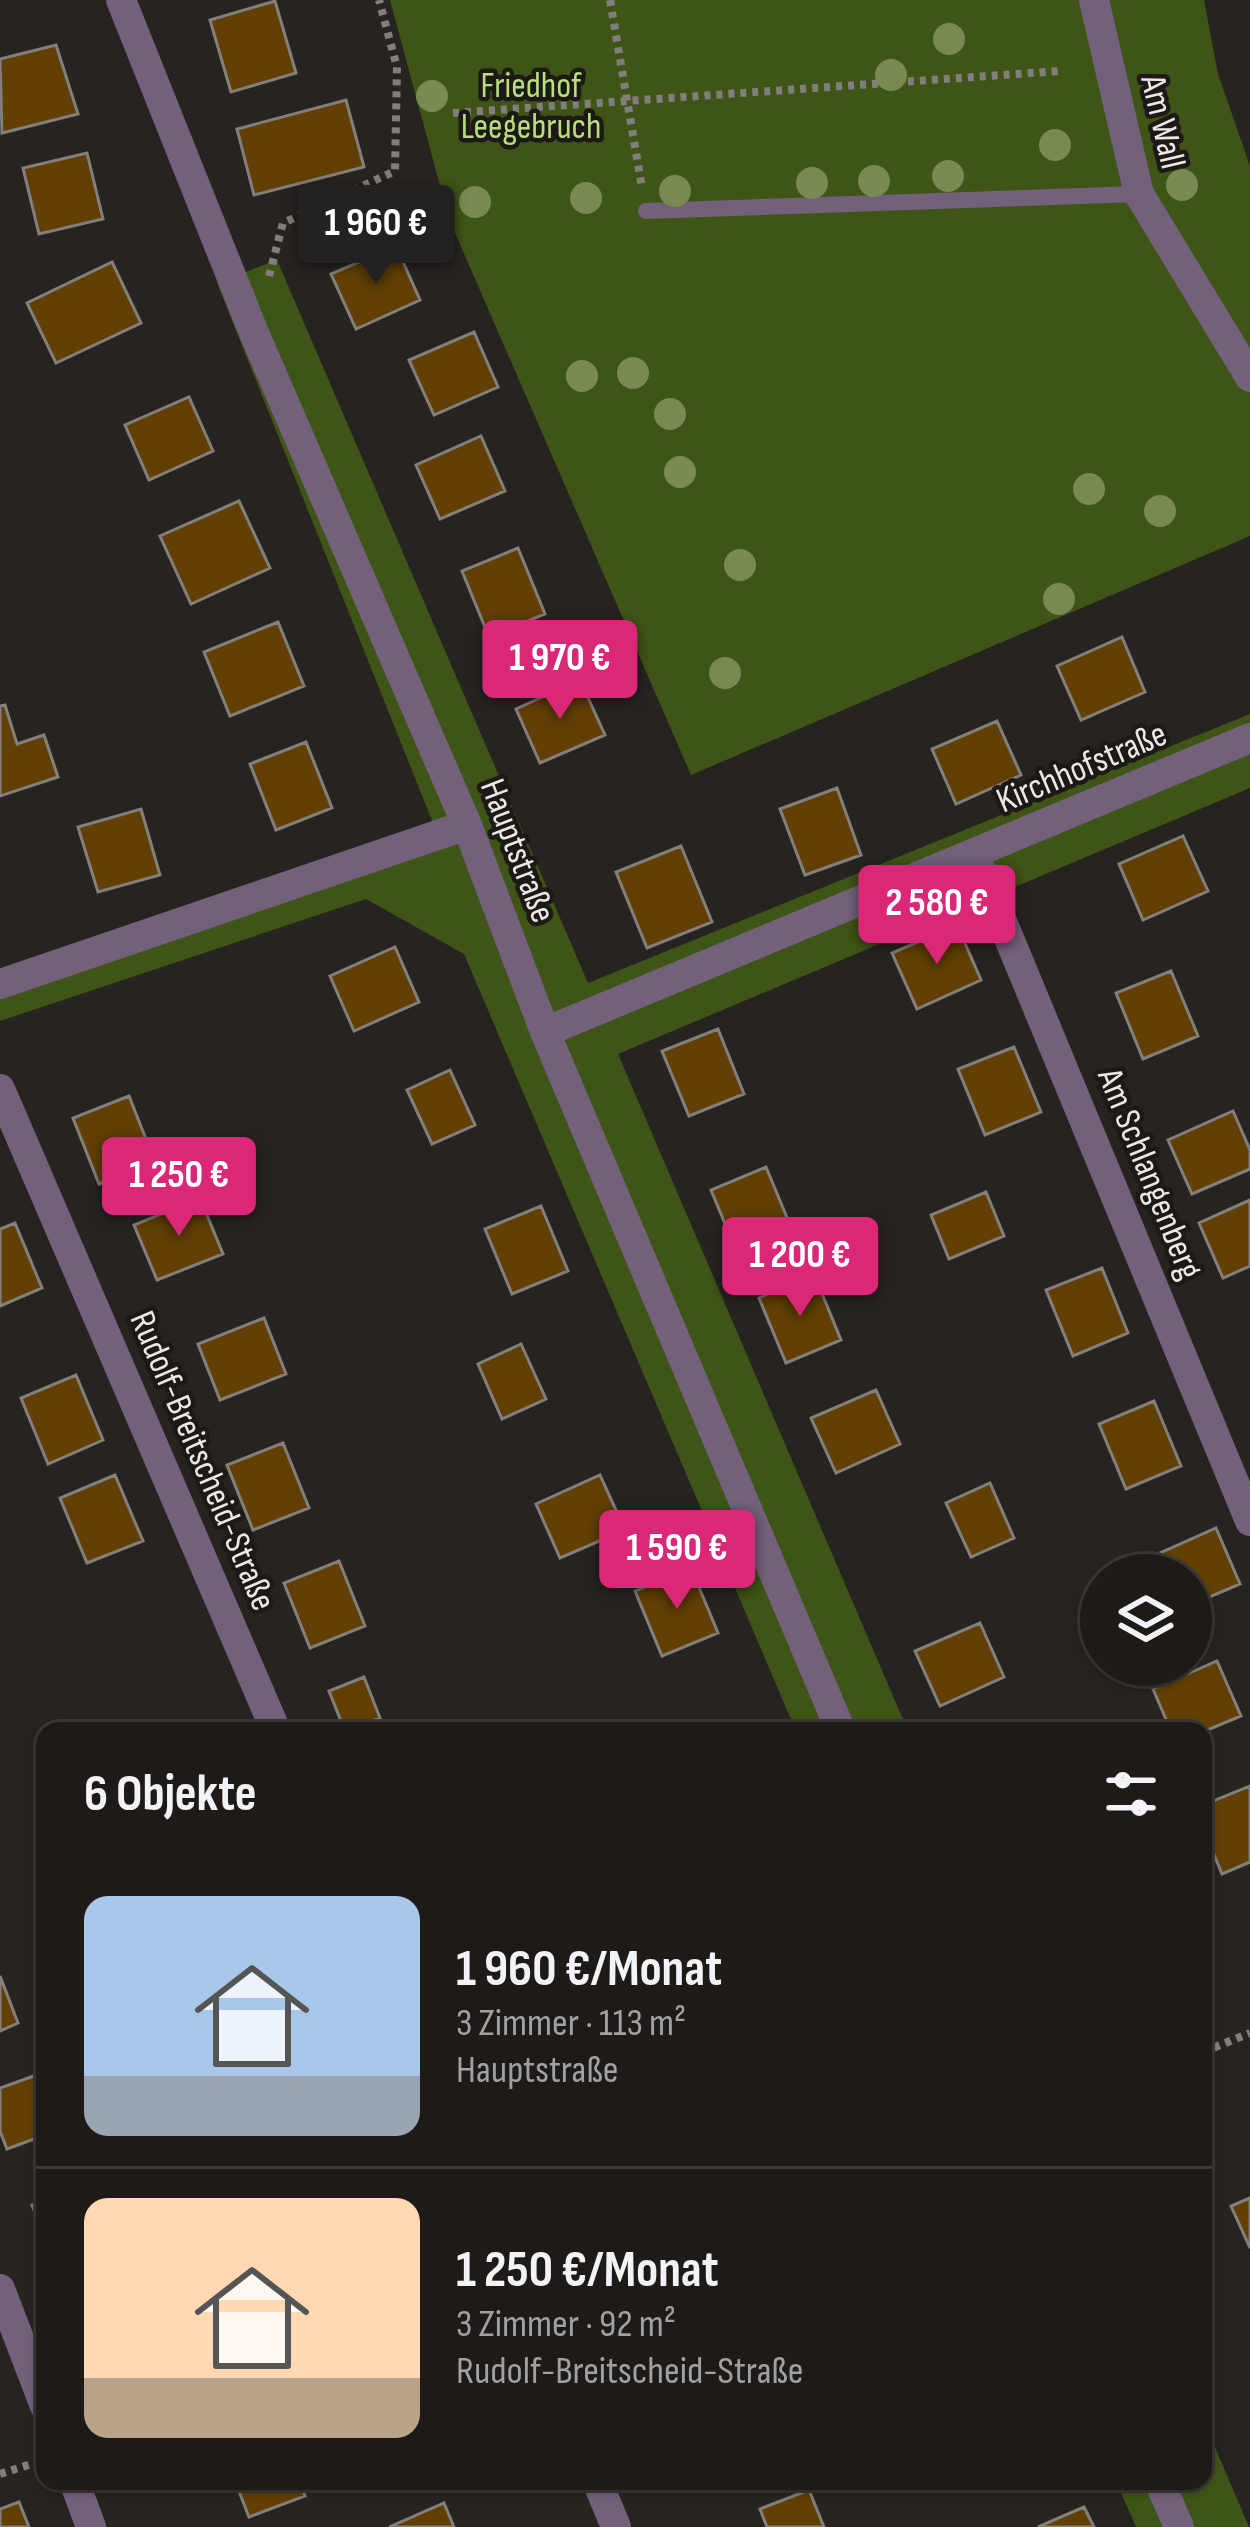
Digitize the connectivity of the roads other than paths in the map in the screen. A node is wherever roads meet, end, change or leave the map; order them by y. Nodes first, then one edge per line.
1 (121, 0) edge
2 (1094, 0) edge
3 (1139, 194) junction
4 (646, 211) road end
5 (1250, 377) edge
6 (1250, 738) edge
7 (467, 825) junction
8 (975, 856) junction
9 (0, 984) edge
10 (545, 1032) junction
11 (0, 1089) edge
12 (1250, 1521) edge
13 (272, 1722) edge
14 (838, 1722) edge
15 (0, 2289) edge
16 (36, 2383) edge
17 (78, 2490) edge
18 (601, 2490) edge
19 (1163, 2490) edge
20 (92, 2527) edge
21 (616, 2527) edge
22 (1179, 2527) edge

1 - 7 street, Hauptstraße
2 - 3 street, Am Wall
3 - 4 lane
3 - 5 street, Am Wall
6 - 8 street, Kirchhofstraße
7 - 9 street
7 - 10 street, Hauptstraße
8 - 10 street, Kirchhofstraße
8 - 12 street, Am Schlangenberg
10 - 14 street, Hauptstraße
11 - 13 street, Rudolf-Breitscheid-Straße
15 - 16 street
17 - 20 street
18 - 21 street
19 - 22 street

